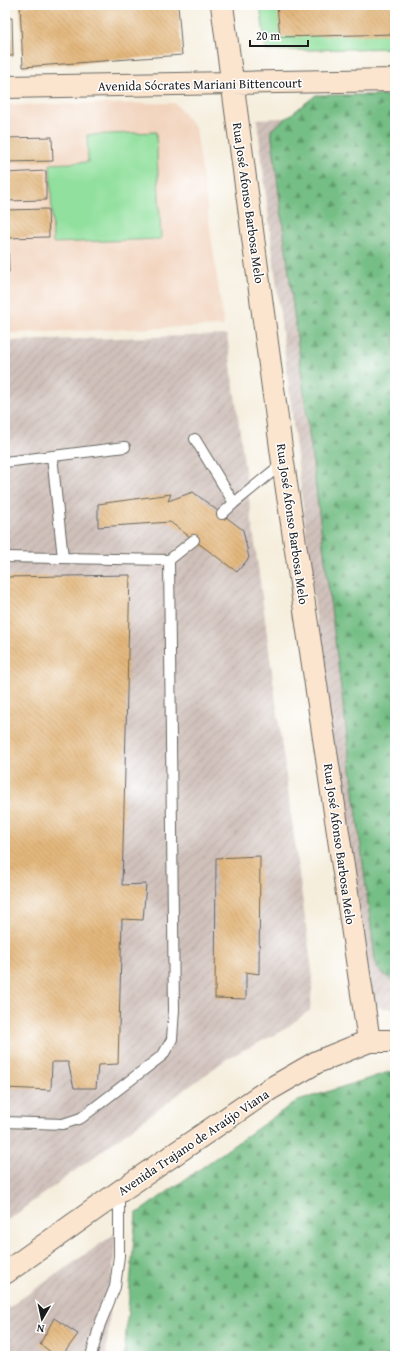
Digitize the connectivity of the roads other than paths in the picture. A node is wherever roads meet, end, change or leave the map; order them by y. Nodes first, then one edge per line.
1 (222, 5) edge
2 (395, 80) edge
3 (233, 84) junction
4 (5, 88) edge
5 (195, 439) dead end
6 (125, 447) dead end
7 (52, 456) junction
8 (5, 462) edge
9 (283, 463) junction
10 (234, 503) junction
11 (222, 514) dead end
12 (194, 540) dead end
13 (5, 557) edge
14 (63, 558) junction
15 (169, 560) junction
16 (369, 1041) junction
17 (395, 1041) edge
18 (5, 1122) edge
19 (119, 1192) junction
20 (5, 1273) edge
21 (91, 1356) edge

1 - 3 street, Rua José Afonso Barbosa Melo
2 - 3 street, Avenida Sócrates Mariani Bittencourt
3 - 4 street, Avenida Sócrates Mariani Bittencourt
3 - 9 street, Rua José Afonso Barbosa Melo
5 - 10 lane
6 - 7 lane
7 - 8 lane
7 - 14 lane
9 - 10 lane
9 - 16 street, Rua José Afonso Barbosa Melo
10 - 11 lane
12 - 15 lane
13 - 14 lane
14 - 15 lane
15 - 18 lane
16 - 17 street, Avenida Trajano de Araújo Viana
16 - 19 street, Avenida Trajano de Araújo Viana
19 - 20 street, Avenida Trajano de Araújo Viana
19 - 21 lane

